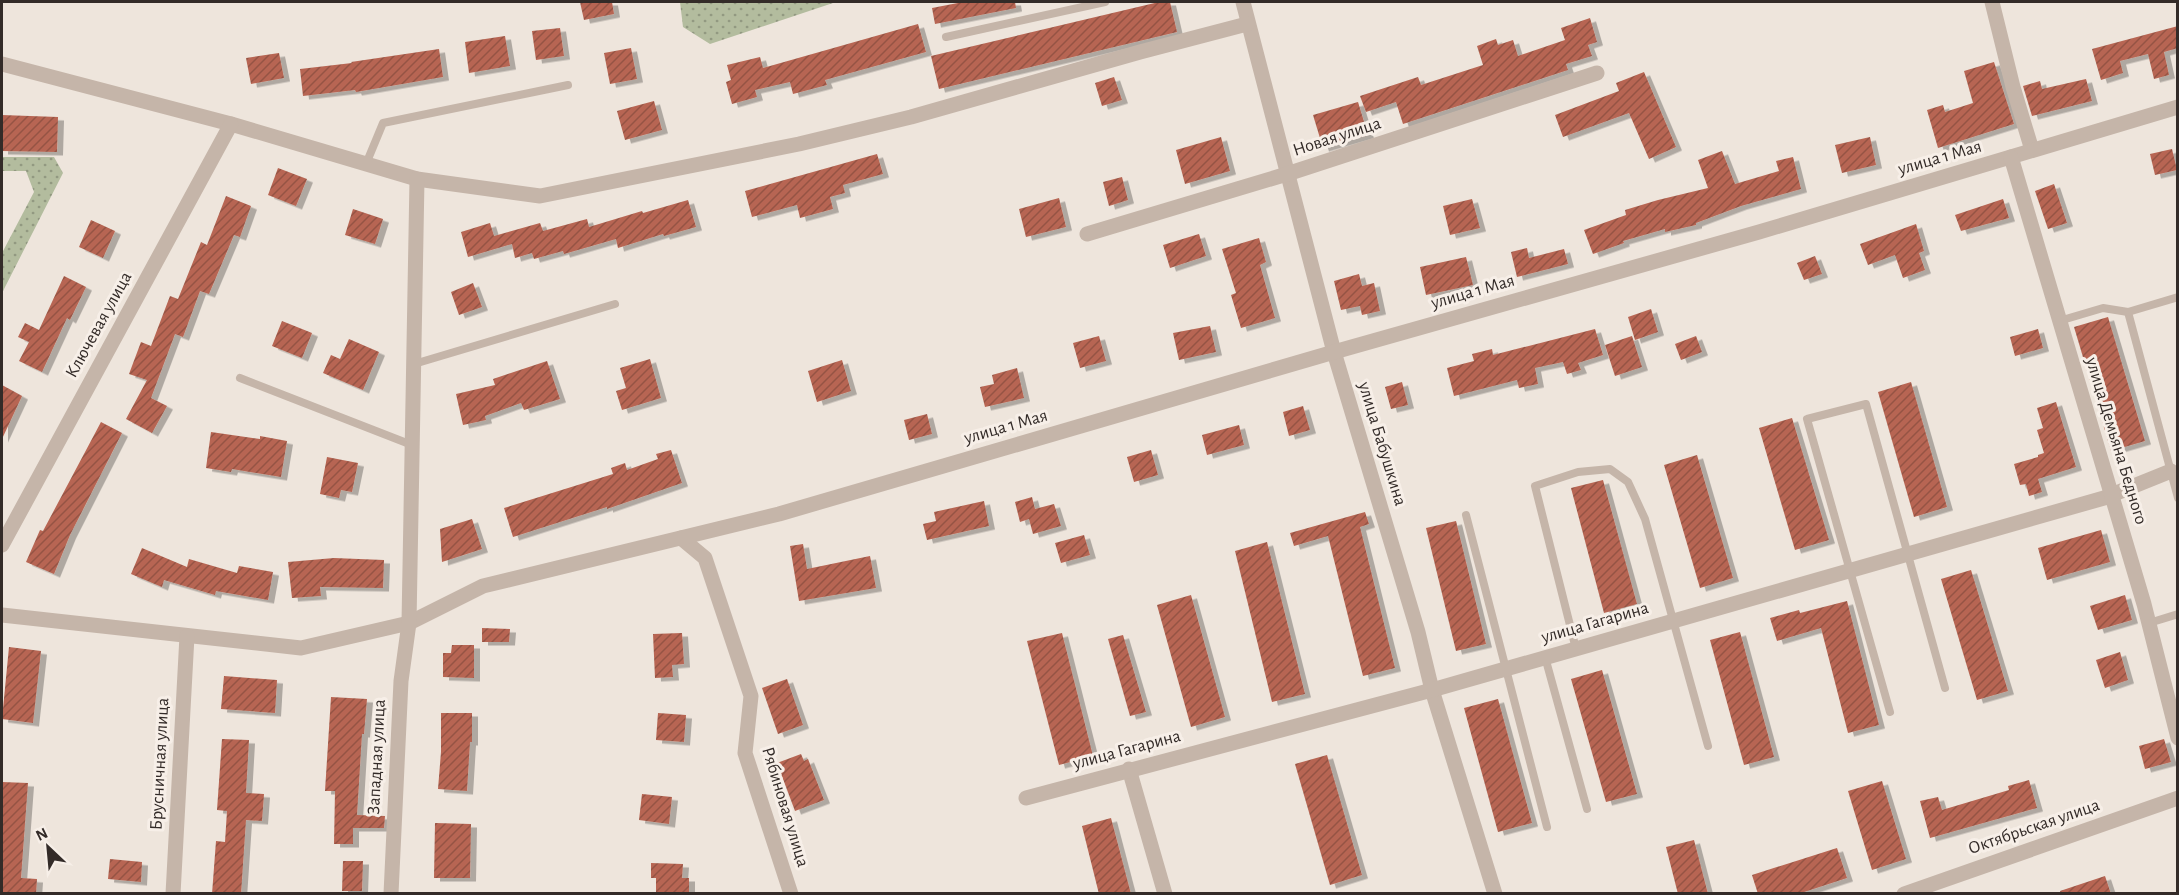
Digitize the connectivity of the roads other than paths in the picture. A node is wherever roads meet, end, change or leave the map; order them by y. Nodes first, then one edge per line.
1 (1105, 2) edge
2 (1243, 2) edge
3 (1992, 2) edge
4 (1248, 24) junction
5 (946, 37) dead end
6 (2, 64) edge
7 (1596, 73) dead end
8 (568, 85) dead end
9 (2178, 107) edge
10 (231, 124) junction
11 (2032, 150) junction
12 (2011, 157) junction
13 (366, 164) junction
14 (1287, 174) junction
15 (417, 179) junction
16 (1087, 234) dead end
17 (2178, 297) edge
18 (615, 304) dead end
19 (2128, 312) junction
20 (2059, 321) junction
21 (1334, 352) junction
22 (414, 364) junction
23 (240, 378) dead end
24 (412, 445) junction
25 (2170, 471) junction
26 (2111, 495) junction
27 (2178, 498) edge
28 (1466, 515) dead end
29 (681, 538) junction
30 (2, 545) edge
31 (1908, 554) junction
32 (1850, 570) junction
33 (2178, 614) edge
34 (2, 615) edge
35 (1673, 621) junction
36 (409, 623) junction
37 (2149, 623) junction
38 (187, 636) junction
39 (1576, 649) junction
40 (1545, 657) junction
41 (1506, 668) junction
42 (1945, 688) dead end
43 (1432, 690) junction
44 (1890, 712) dead end
45 (2178, 738) edge
46 (1708, 746) dead end
47 (1129, 769) junction
48 (1026, 798) dead end
49 (2178, 798) edge
50 (1587, 809) dead end
51 (1547, 826) dead end
52 (173, 894) edge
53 (391, 894) edge
54 (791, 894) edge
55 (1165, 894) edge
56 (1495, 894) edge
57 (1904, 894) edge

1 - 5 lane
2 - 4 street, улица Бабушкина
3 - 11 street
4 - 14 street, улица Бабушкина
4 - 15 street
6 - 10 street
7 - 14 street, Новая улица
8 - 13 lane
9 - 11 street, улица 1 Мая
10 - 13 street
10 - 30 street, Ключевая улица
11 - 12 street, улица 1 Мая
12 - 20 street, улица Демьяна Бедного
12 - 21 street, улица 1 Мая
13 - 15 street
14 - 16 street, Новая улица
14 - 21 street, улица Бабушкина
15 - 22 street, Западная улица
17 - 19 lane
18 - 22 lane
19 - 20 lane
19 - 25 lane
20 - 26 street, улица Демьяна Бедного
21 - 29 street, улица 1 Мая
21 - 43 street, улица Бабушкина
22 - 24 street, Западная улица
23 - 24 lane
24 - 36 street, Западная улица
25 - 26 street, улица Гагарина
25 - 27 lane
26 - 31 street, улица Гагарина
26 - 37 street, улица Демьяна Бедного
28 - 41 lane
29 - 36 street, улица 1 Мая
29 - 54 street, Рябиновая улица
31 - 32 street, улица Гагарина
31 - 32 lane
31 - 42 lane
32 - 35 street, улица Гагарина
32 - 44 lane
33 - 37 lane
34 - 38 street, улица 1 Мая
35 - 39 street, улица Гагарина
35 - 39 lane
35 - 46 lane
36 - 38 street, улица 1 Мая
36 - 53 street, Западная улица
37 - 45 street, улица Демьяна Бедного
38 - 52 street, Брусничная улица
39 - 40 street, улица Гагарина
40 - 41 street, улица Гагарина
40 - 50 lane
41 - 43 street, улица Гагарина
41 - 51 lane
43 - 47 street, улица Гагарина
43 - 56 street, улица Бабушкина
47 - 48 street, улица Гагарина
47 - 55 street
49 - 57 street, Октябрьская улица

